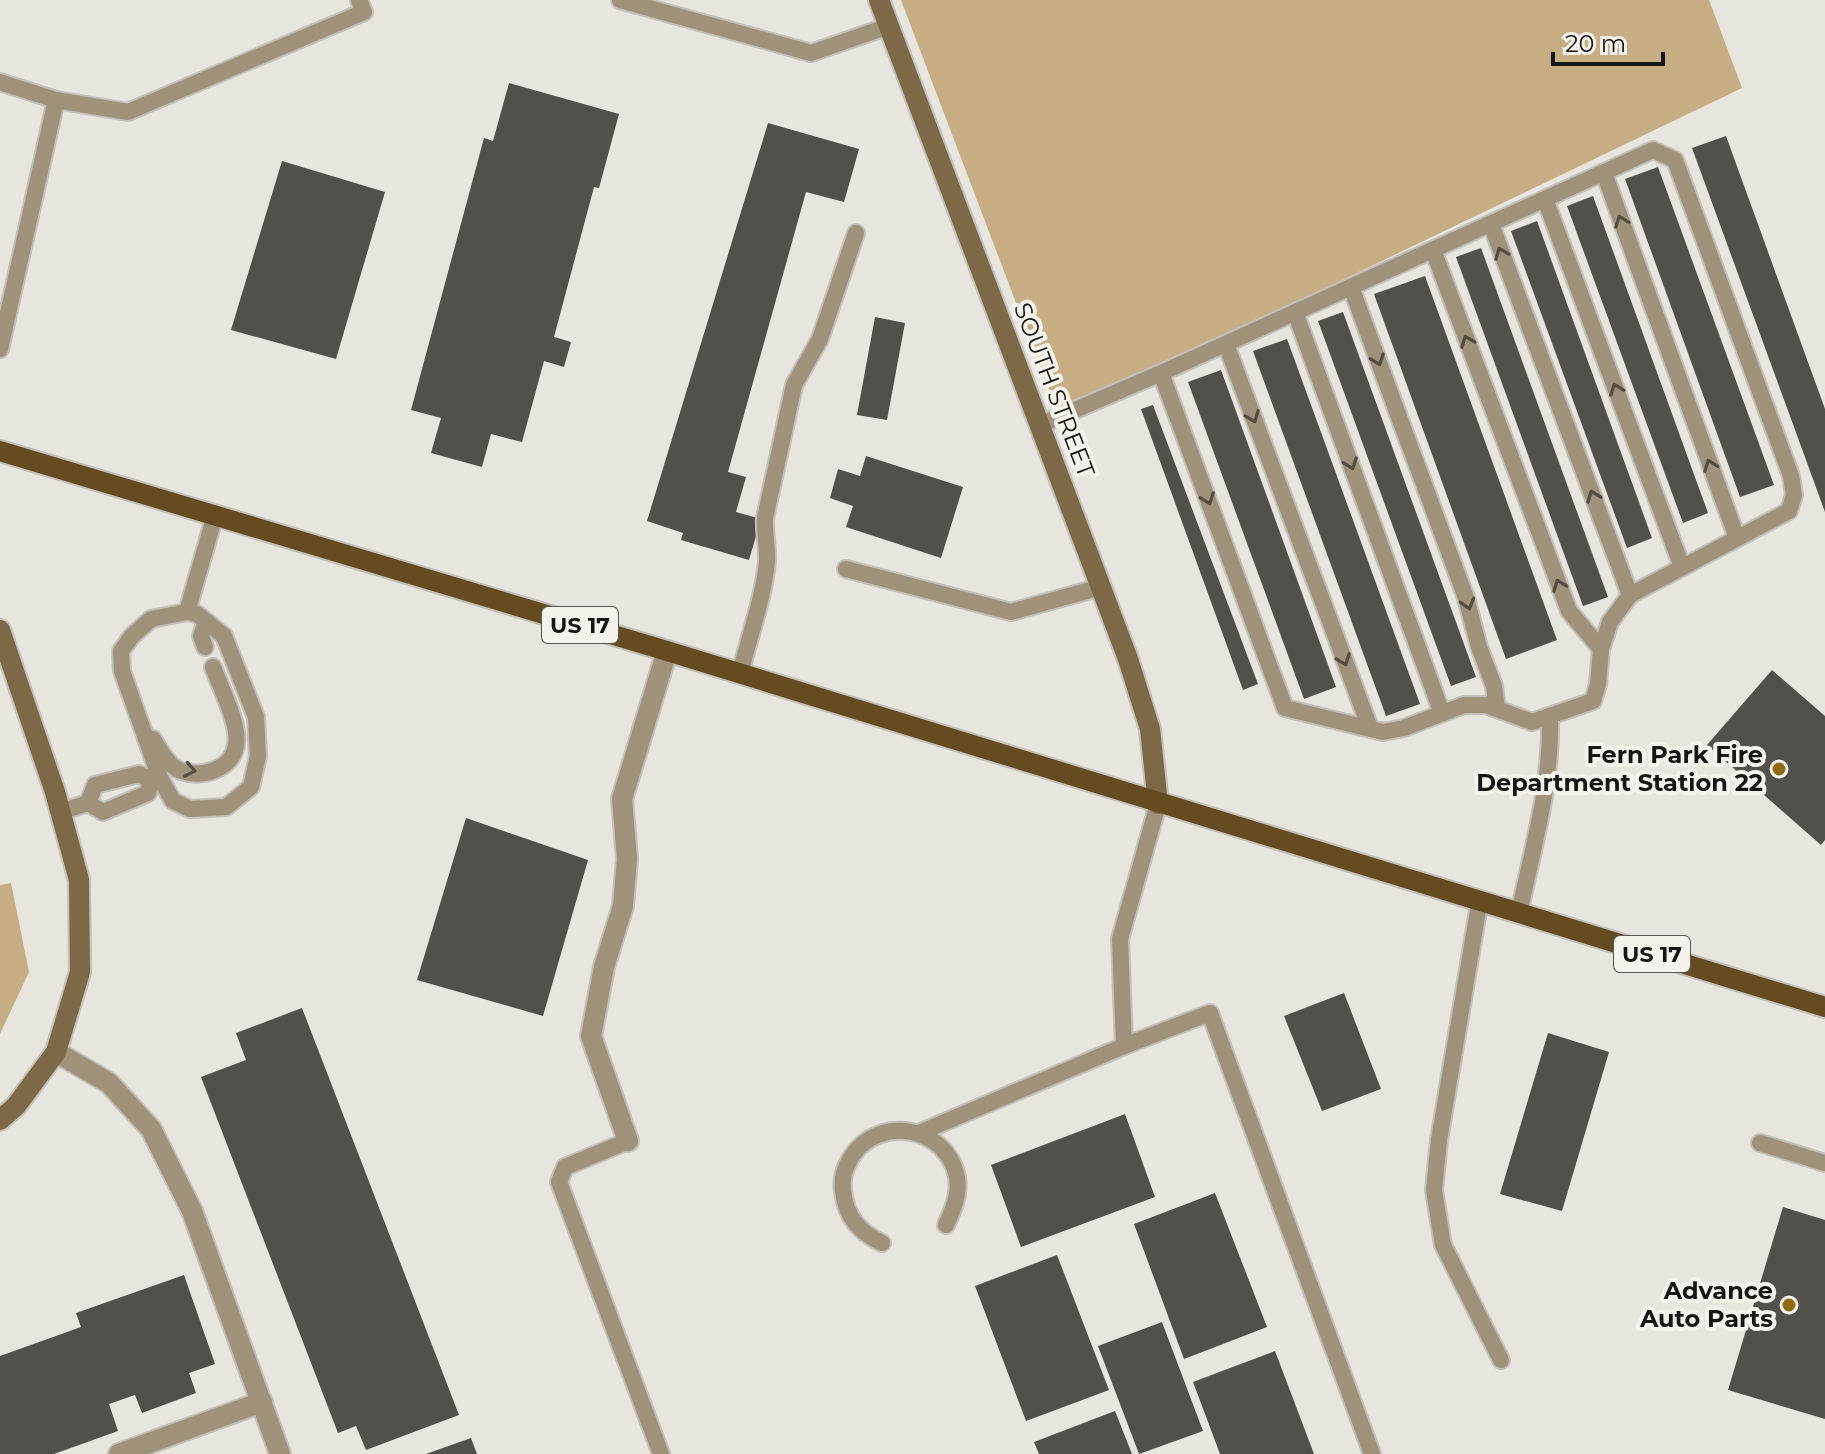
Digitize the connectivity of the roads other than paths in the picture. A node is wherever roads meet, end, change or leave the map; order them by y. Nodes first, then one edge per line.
1 (359, 0) edge
2 (620, 0) edge
3 (879, 0) edge
4 (889, 26) junction
5 (0, 82) edge
6 (56, 100) junction
7 (1604, 173) junction
8 (1545, 199) junction
9 (1491, 224) junction
10 (856, 233) dead end
11 (1433, 250) junction
12 (1351, 287) junction
13 (1295, 312) junction
14 (1226, 344) junction
15 (0, 349) edge
16 (1161, 373) junction
17 (1040, 425) junction
18 (0, 451) edge
19 (215, 515) junction
20 (1737, 538) junction
21 (1682, 567) junction
22 (846, 569) dead end
23 (1101, 587) junction
24 (1630, 595) junction
25 (187, 612) junction
26 (206, 621) junction
27 (0, 630) edge
28 (205, 647) dead end
29 (1601, 649) junction
30 (667, 651) junction
31 (213, 667) dead end
32 (740, 674) junction
33 (1497, 709) junction
34 (1442, 713) junction
35 (1550, 716) junction
36 (139, 717) junction
37 (1370, 728) junction
38 (156, 779) junction
39 (88, 803) junction
40 (1158, 804) junction
41 (60, 812) junction
42 (1480, 899) junction
43 (1519, 913) junction
44 (1825, 1007) edge
45 (1124, 1046) junction
46 (56, 1052) junction
47 (0, 1120) edge
48 (919, 1133) junction
49 (628, 1141) joint
50 (1760, 1143) dead end
51 (1825, 1163) edge
52 (946, 1225) dead end
53 (882, 1243) dead end
54 (1501, 1360) dead end
55 (262, 1402) junction
56 (119, 1454) edge
57 (280, 1454) edge
58 (661, 1454) edge
59 (1372, 1454) edge

1 - 6 lane
2 - 4 lane
3 - 4 street, SOUTH STREET
4 - 17 street, SOUTH STREET
5 - 6 lane
6 - 15 lane
7 - 8 lane
20 -> 7 lane
7 - 20 lane
8 - 9 lane
21 -> 8 lane
9 - 11 lane
24 -> 9 lane
10 - 32 lane
11 - 12 lane
29 -> 11 lane
12 - 13 lane
12 -> 33 lane
13 - 14 lane
13 -> 34 lane
14 - 16 lane
14 -> 37 lane
16 - 17 lane
16 -> 37 lane
17 - 23 street, SOUTH STREET
18 - 19 main road, US 17
19 - 25 lane
19 - 30 main road, US 17
20 - 21 lane
21 - 24 lane
22 - 23 lane
23 - 40 street, SOUTH STREET
24 - 29 lane
25 - 26 lane
25 - 36 lane
26 - 28 lane
26 - 38 lane
27 - 41 street
29 - 35 lane
30 - 32 main road, US 17
30 - 49 street
36 -> 31 lane
32 - 40 main road, US 17
33 - 34 lane
33 - 35 lane
34 - 37 lane
35 - 43 lane
36 - 38 lane
38 - 39 lane
38 - 39 lane
39 - 41 lane
40 - 42 main road, US 17
40 - 45 lane
41 - 46 street
42 - 43 main road, US 17
42 - 54 lane
43 - 44 main road, US 17
45 - 48 lane
45 - 59 lane
46 - 47 street
46 - 55 street
48 - 52 lane
48 - 53 lane
49 - 58 lane
50 - 51 lane
55 - 56 street
55 - 57 street

